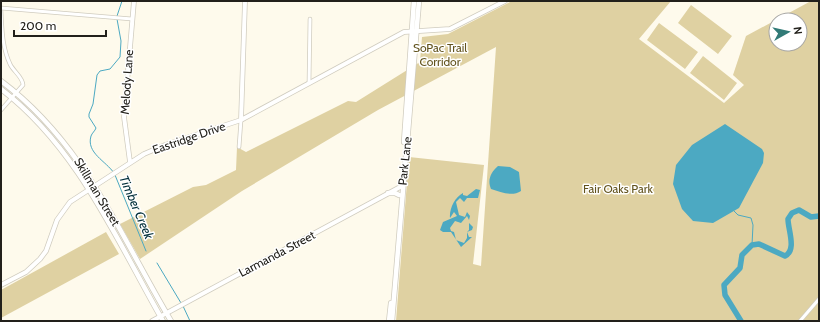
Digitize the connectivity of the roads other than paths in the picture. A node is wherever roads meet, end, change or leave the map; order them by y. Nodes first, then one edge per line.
1 (134, 1) edge
2 (245, 1) edge
3 (414, 1) edge
4 (419, 1) edge
5 (505, 1) edge
6 (1, 9) edge
7 (132, 19) junction
8 (310, 19) dead end
9 (415, 30) junction
10 (1, 81) edge
11 (309, 83) junction
12 (1, 89) edge
13 (17, 94) junction
14 (12, 98) junction
15 (1, 110) edge
16 (241, 120) junction
17 (52, 128) junction
18 (47, 133) junction
19 (239, 148) dead end
20 (130, 162) junction
21 (95, 185) junction
22 (401, 187) junction
23 (89, 188) junction
24 (388, 193) junction
25 (399, 195) junction
26 (1, 285) edge
27 (819, 299) edge
28 (166, 313) junction
29 (162, 319) edge
30 (152, 321) edge
31 (171, 321) edge
32 (389, 321) edge
33 (392, 321) edge
34 (800, 321) edge

1 - 7 street, Melody Lane
2 - 16 street
3 - 9 main road, Park Lane
4 - 9 main road, Park Lane
5 - 9 street
6 - 7 street
6 - 13 street
7 - 20 street, Melody Lane
8 - 11 street
9 - 11 street, Eastridge Drive
9 - 22 main road, Park Lane
10 - 13 main road, Skillman Street
11 - 16 street, Eastridge Drive
12 - 14 main road, Skillman Street
13 - 14 street
13 - 17 main road, Skillman Street
14 - 15 street
14 - 18 main road, Skillman Street
16 - 19 street
16 - 20 street, Eastridge Drive
17 - 18 main road
17 - 21 main road, Skillman Street
18 - 23 main road, Skillman Street
20 - 21 street, Eastridge Drive
21 - 23 street, Eastridge Drive
21 - 28 main road, Skillman Street
22 - 24 street, Larmanda Street
22 - 25 main road, Park Lane
22 - 33 main road, Park Lane
23 - 26 street, Eastridge Drive
23 - 29 main road, Skillman Street
24 - 25 main road
24 - 28 street, Larmanda Street
25 - 32 main road, Park Lane
27 - 34 street
28 - 29 street, Larmanda Street
28 - 31 main road, Skillman Street
29 - 30 street, Larmanda Street

